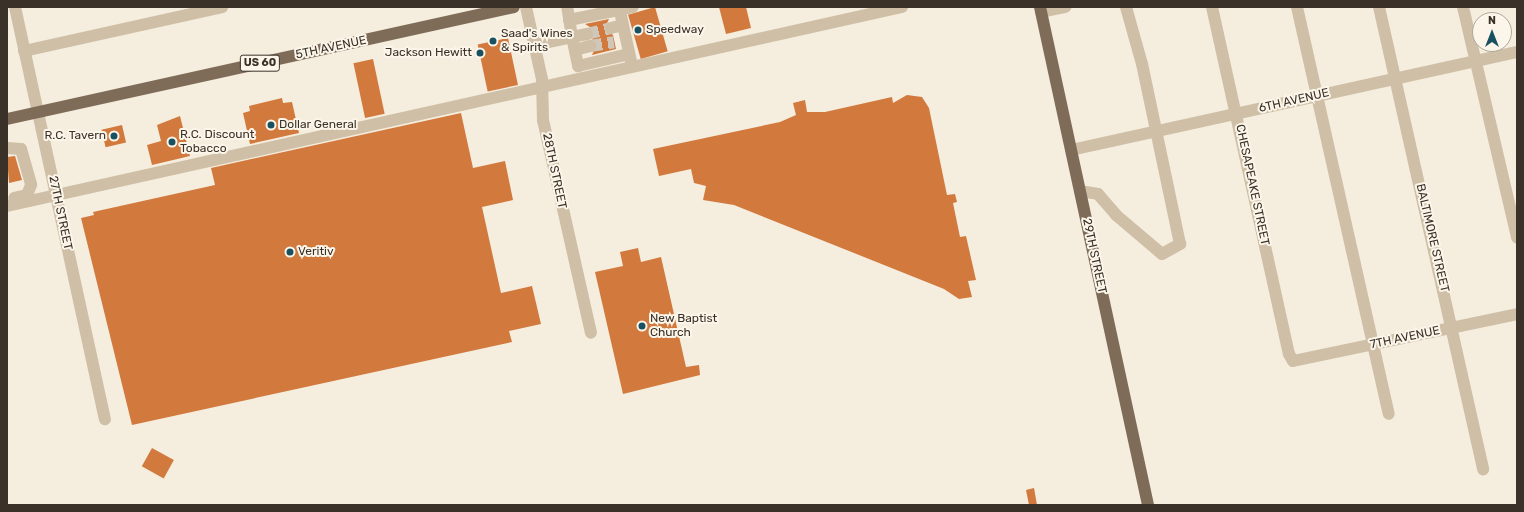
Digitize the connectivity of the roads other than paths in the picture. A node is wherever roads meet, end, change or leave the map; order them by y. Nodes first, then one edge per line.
1 (15, 7) edge
2 (222, 7) edge
3 (514, 7) edge
4 (526, 7) edge
5 (567, 7) edge
6 (633, 7) edge
7 (902, 7) edge
8 (1065, 7) edge
9 (1126, 7) edge
10 (1212, 7) edge
11 (1297, 7) edge
12 (1380, 7) edge
13 (1463, 7) edge
14 (620, 8) edge
15 (1040, 10) edge
16 (569, 20) junction
17 (623, 25) junction
18 (611, 28) tunnel mouth
19 (588, 34) tunnel mouth
20 (572, 37) junction
21 (535, 45) junction
22 (590, 46) tunnel mouth
23 (575, 50) junction
24 (24, 51) junction
25 (1517, 52) edge
26 (629, 54) junction
27 (1475, 61) junction
28 (582, 65) junction
29 (632, 67) junction
30 (585, 78) junction
31 (1396, 78) junction
32 (543, 87) junction
33 (1316, 96) junction
34 (38, 112) junction
35 (1236, 114) junction
36 (7, 119) edge
37 (1158, 131) junction
38 (7, 148) edge
39 (1071, 150) junction
40 (1080, 191) junction
41 (56, 194) junction
42 (7, 199) edge
43 (7, 206) edge
44 (1517, 238) edge
45 (1517, 314) edge
46 (1452, 328) junction
47 (591, 333) dead end
48 (1373, 345) junction
49 (1293, 361) joint
50 (1388, 414) dead end
51 (105, 419) dead end
52 (1483, 469) dead end
53 (1148, 504) edge

1 - 24 street, 27TH STREET
2 - 24 street
3 - 34 main road, 5TH AVENUE / US 60
4 - 21 street, 28TH STREET
5 - 16 street
6 - 14 street
7 - 29 street
8 - 15 street
9 - 37 street
10 - 35 street, CHESAPEAKE STREET
11 - 33 street
12 - 31 street, BALTIMORE STREET
13 - 27 street
14 - 16 street
14 - 17 street
15 - 39 main road, 29TH STREET
16 - 20 street
17 - 18 street
17 - 26 street
19 - 20 street
20 - 21 street
20 - 23 street
21 - 32 street, 28TH STREET
22 - 23 street
23 - 28 street
24 - 34 street, 27TH STREET
25 - 27 street, 6TH AVENUE
26 - 28 street
26 - 29 street
27 - 31 street, 6TH AVENUE
27 - 44 street
28 - 30 street
29 - 30 street
30 - 32 street
31 - 33 street, 6TH AVENUE
31 - 46 street, BALTIMORE STREET
32 - 41 street
32 - 47 street, 28TH STREET
33 - 35 street, 6TH AVENUE
33 - 48 street
34 - 36 main road, 5TH AVENUE / US 60
34 - 41 street, 27TH STREET
35 - 37 street, 6TH AVENUE
35 - 49 street, CHESAPEAKE STREET
37 - 39 street, 6TH AVENUE
37 - 40 street
38 - 42 street
39 - 40 main road, 29TH STREET
40 - 53 main road, 29TH STREET
41 - 43 street
41 - 51 street, 27TH STREET
45 - 46 street, 7TH AVENUE
46 - 48 street, 7TH AVENUE
46 - 52 street, BALTIMORE STREET
48 - 49 street, 7TH AVENUE
48 - 50 street

